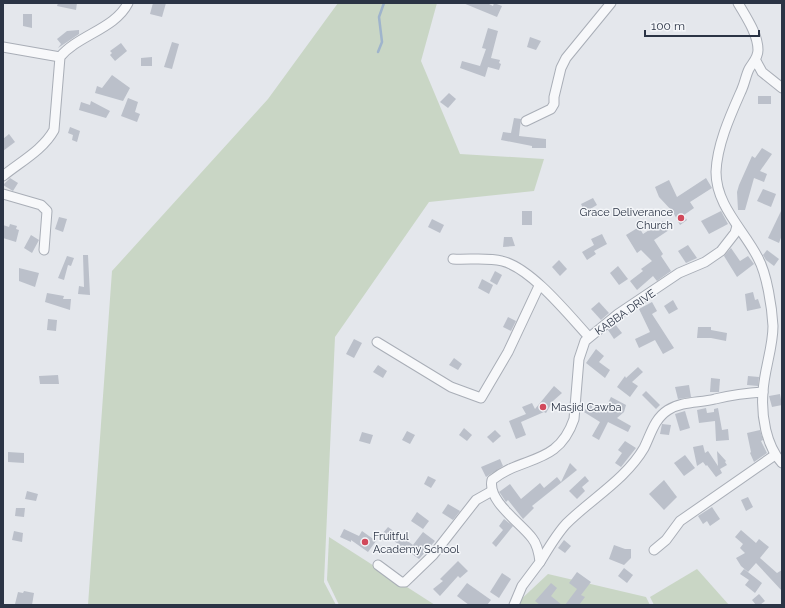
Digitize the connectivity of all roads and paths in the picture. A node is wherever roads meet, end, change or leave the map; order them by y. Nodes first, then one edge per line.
1 (128, 3) edge
2 (611, 3) edge
3 (738, 3) edge
4 (3, 47) edge
5 (60, 57) junction
6 (756, 61) junction
7 (782, 88) edge
8 (526, 121) dead end
9 (3, 176) edge
10 (3, 194) edge
11 (737, 226) junction
12 (44, 250) dead end
13 (453, 259) dead end
14 (539, 286) junction
15 (589, 337) junction
16 (377, 342) dead end
17 (763, 392) junction
18 (775, 455) junction
19 (782, 463) edge
20 (492, 491) junction
21 (654, 550) dead end
22 (540, 562) junction
23 (378, 565) dead end
24 (514, 605) edge

1 - 5 street
2 - 8 street
3 - 6 street
4 - 5 street
5 - 9 street
6 - 7 street
6 - 11 street
10 - 12 street
11 - 15 street, KABBA DRIVE
11 - 17 street
13 - 14 street
14 - 15 street
14 - 16 street
15 - 20 street, KABBA DRIVE
17 - 18 street
17 - 22 street
18 - 19 street
18 - 21 street
20 - 22 street
20 - 23 street
22 - 24 street

